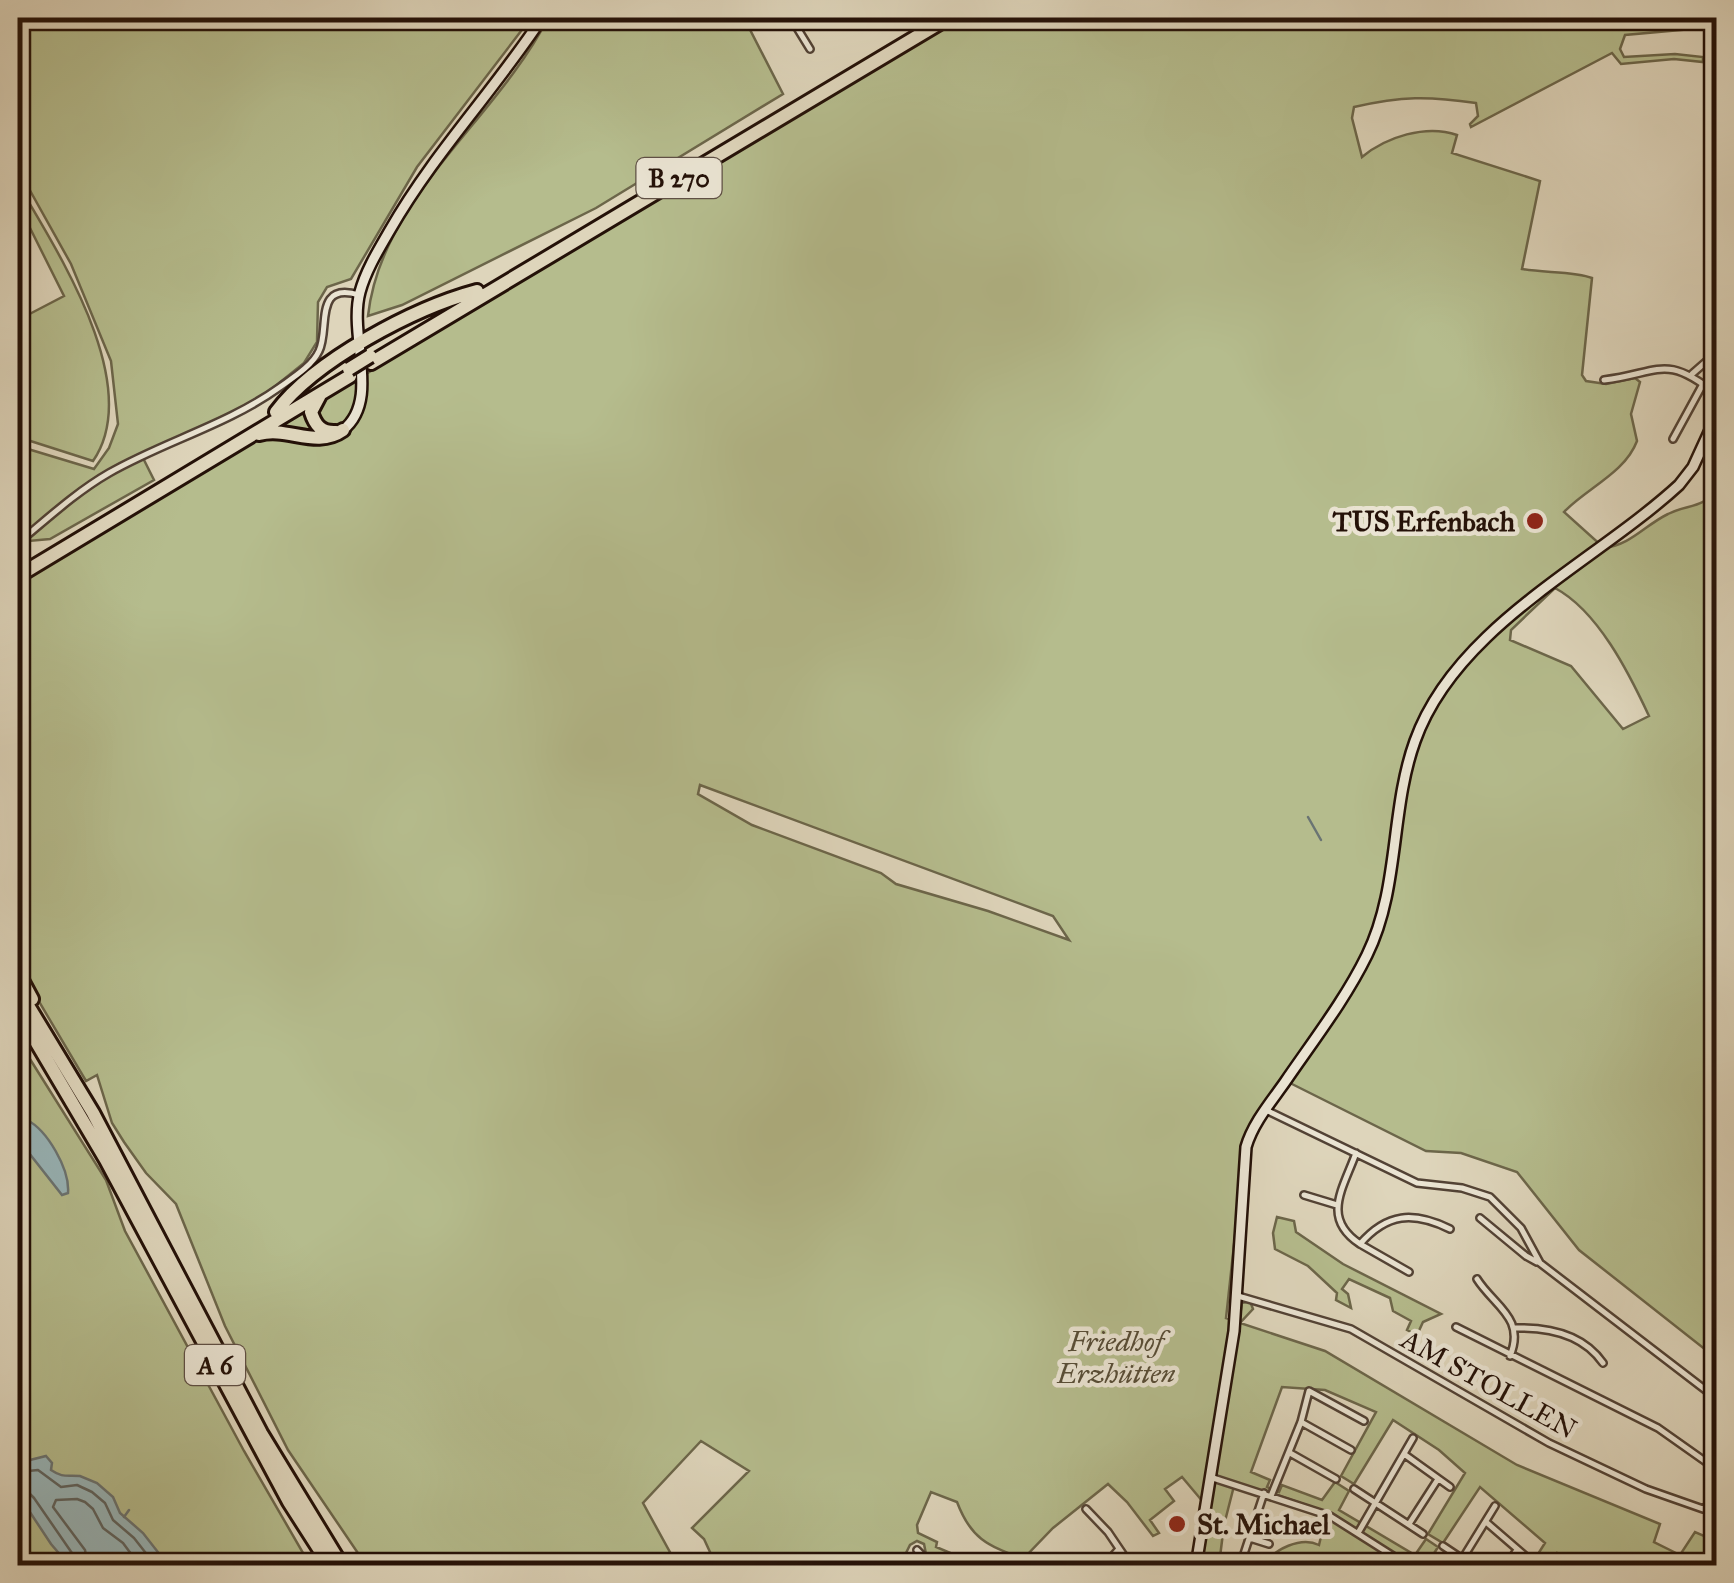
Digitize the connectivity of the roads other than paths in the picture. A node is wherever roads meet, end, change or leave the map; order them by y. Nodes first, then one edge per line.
1 (542, 18) edge
2 (791, 18) edge
3 (935, 18) edge
4 (948, 18) edge
5 (810, 49) dead end
6 (477, 291) junction
7 (359, 295) junction
8 (357, 344) junction
9 (1716, 353) edge
10 (371, 360) junction
11 (349, 372) junction
12 (1692, 375) junction
13 (1604, 380) dead end
14 (1703, 384) junction
15 (322, 392) junction
16 (1716, 394) edge
17 (276, 412) junction
18 (1716, 416) edge
19 (343, 430) junction
20 (248, 436) junction
21 (1673, 439) dead end
22 (169, 480) junction
23 (153, 489) junction
24 (18, 542) edge
25 (18, 567) edge
26 (18, 576) edge
27 (18, 973) edge
28 (18, 989) edge
29 (18, 1010) edge
30 (18, 1023) edge
31 (42, 1051) junction
32 (63, 1064) junction
33 (1266, 1110) junction
34 (1356, 1153) junction
35 (1304, 1195) dead end
36 (1337, 1205) junction
37 (1480, 1218) dead end
38 (1450, 1229) dead end
39 (1360, 1244) junction
40 (1540, 1263) junction
41 (1409, 1272) dead end
42 (1477, 1279) dead end
43 (1238, 1296) junction
44 (1456, 1327) dead end
45 (1514, 1328) junction
46 (1510, 1356) junction
47 (1602, 1363) dead end
48 (1716, 1398) edge
49 (1364, 1421) dead end
50 (1302, 1422) junction
51 (1413, 1438) dead end
52 (1352, 1450) dead end
53 (1290, 1453) junction
54 (1404, 1454) junction
55 (1716, 1469) edge
56 (1210, 1477) junction
57 (1336, 1479) dead end
58 (1438, 1479) junction
59 (1450, 1487) dead end
60 (1354, 1489) dead end
61 (1268, 1494) junction
62 (1716, 1499) edge
63 (1376, 1502) junction
64 (1495, 1506) dead end
65 (1086, 1508) dead end
66 (1486, 1522) junction
67 (1409, 1524) junction
68 (1358, 1533) junction
69 (1424, 1534) dead end
70 (1250, 1538) junction
71 (1269, 1544) dead end
72 (1443, 1546) dead end
73 (1119, 1549) junction
74 (917, 1550) dead end
75 (1517, 1550) junction
76 (1530, 1560) dead end
77 (1461, 1562) edge
78 (330, 1566) edge
79 (342, 1566) edge
80 (946, 1566) edge
81 (1104, 1566) edge
82 (1131, 1566) edge
83 (1196, 1566) edge
84 (1240, 1566) edge
85 (1409, 1566) edge
86 (1473, 1566) edge
87 (1506, 1566) edge

1 - 7 street
2 - 5 street
3 - 6 highway, B 270
4 - 10 highway, B 270
6 - 8 highway
6 - 10 highway, B 270
7 - 8 street
7 - 24 street
8 - 17 highway
8 - 19 street
9 - 12 street
10 - 11 highway, B 270, bridge
11 - 15 highway, B 270
11 - 17 highway, B 270
12 - 13 street
12 - 14 street
14 - 16 street
14 - 21 street
15 - 19 highway
15 - 20 highway, B 270
17 - 22 highway, B 270
18 - 33 street
19 - 20 highway
20 - 22 highway, B 270
22 - 23 highway, B 270
23 - 25 highway, B 270
23 - 26 highway, B 270
27 - 32 highway
28 - 32 highway, A 6
29 - 31 highway, A 6
30 - 31 highway, A 6
31 - 78 highway, A 6
32 - 79 highway, A 6
33 - 34 street
33 - 43 street
34 - 36 street
34 - 40 street
35 - 36 street
36 - 39 street
37 - 40 street
38 - 39 street
39 - 41 street
40 - 48 street
42 - 45 street
43 - 56 street
43 - 62 street, AM STOLLEN
44 - 46 street
45 - 46 street
45 - 47 street
46 - 55 street
49 - 50 street
50 - 52 street
50 - 53 street
51 - 54 street
53 - 57 street
53 - 61 street
54 - 58 street
54 - 63 street
56 - 61 street
56 - 83 street
58 - 59 street
58 - 67 street
60 - 63 street
61 - 68 street
61 - 70 street
63 - 67 street
63 - 68 street
64 - 66 street
65 - 73 street
66 - 75 street
66 - 77 street
67 - 69 street
68 - 85 street
70 - 71 street
70 - 84 street
72 - 77 street
73 - 81 street
73 - 82 street
74 - 80 street
75 - 76 street
75 - 87 street
77 - 86 street

